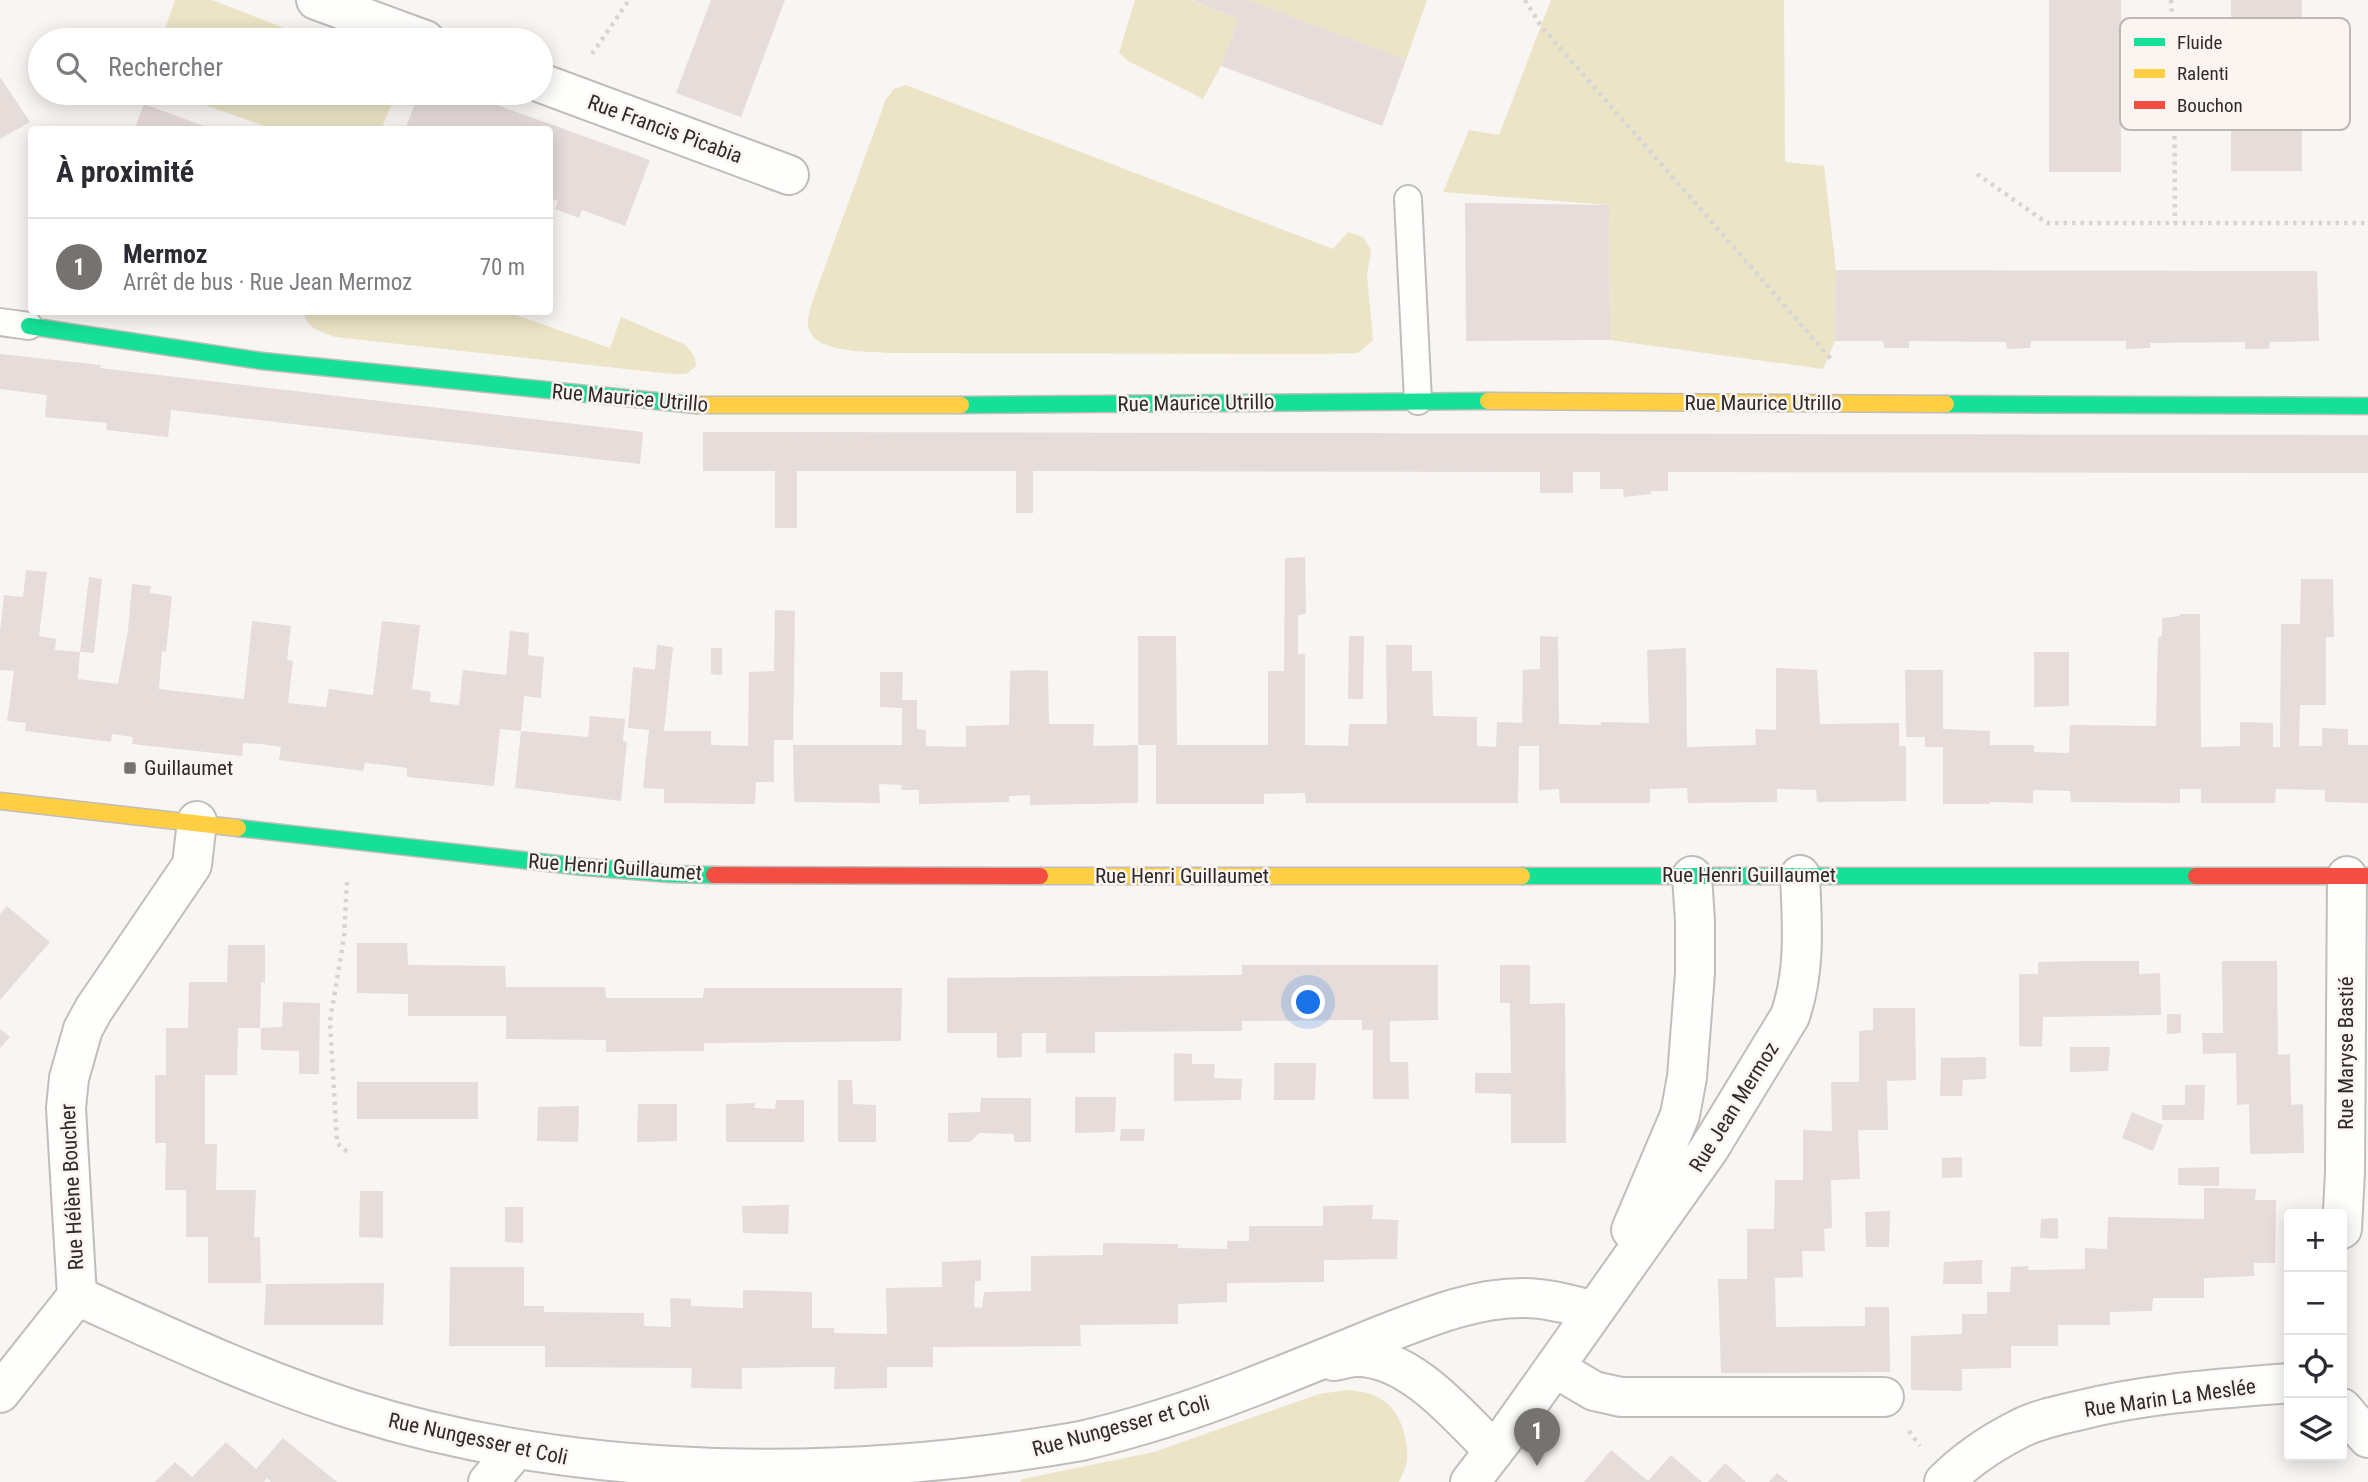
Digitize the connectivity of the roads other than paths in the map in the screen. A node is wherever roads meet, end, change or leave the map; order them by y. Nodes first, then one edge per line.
1 (316, 0) edge
2 (392, 28) edge
3 (554, 88) edge
4 (789, 176) dead end
5 (1408, 199) dead end
6 (0, 322) edge
7 (29, 326) joint
8 (1418, 401) junction
9 (2368, 406) edge
10 (0, 801) edge
11 (197, 821) junction
12 (1800, 875) junction
13 (1692, 876) junction
14 (2357, 876) edge
15 (2357, 1172) edge
16 (2347, 1210) edge
17 (77, 1296) junction
18 (1593, 1311) junction
19 (1308, 1365) junction
20 (1555, 1368) junction
21 (2284, 1383) edge
22 (0, 1394) edge
23 (1884, 1398) road end
24 (2347, 1414) edge
25 (2368, 1438) edge
26 (515, 1451) junction
27 (1494, 1451) junction
28 (1945, 1481) edge
29 (488, 1482) edge
30 (1470, 1482) edge

1 - 2 street
3 - 4 street, Rue Francis Picabia
5 - 8 lane
6 - 7 lane
7 - 8 street, Rue Maurice Utrillo
8 - 9 street, Rue Maurice Utrillo
10 - 11 street, Rue Henri Guillaumet
11 - 13 street, Rue Henri Guillaumet
11 - 17 street, Rue Hélène Boucher
12 - 13 street, Rue Henri Guillaumet
12 - 14 street, Rue Henri Guillaumet
12 - 18 street, Rue Jean Mermoz
13 - 18 street, Rue Jean Mermoz
14 - 15 street, Rue Maryse Bastié
15 - 16 street, Rue Maryse Bastié
17 - 22 street, Rue Hélène Boucher
17 - 26 street, Rue Nungesser et Coli
18 - 19 street, Rue Nungesser et Coli
18 - 20 street, Rue Jean Mermoz
19 - 26 street, Rue Nungesser et Coli
19 - 27 street, Rue Nungesser et Coli
20 - 23 street
20 - 27 street, Rue Jean Mermoz
21 - 28 street, Rue Marin La Meslée
24 - 25 street
26 - 29 street
27 - 30 street, Rue Jean Mermoz

